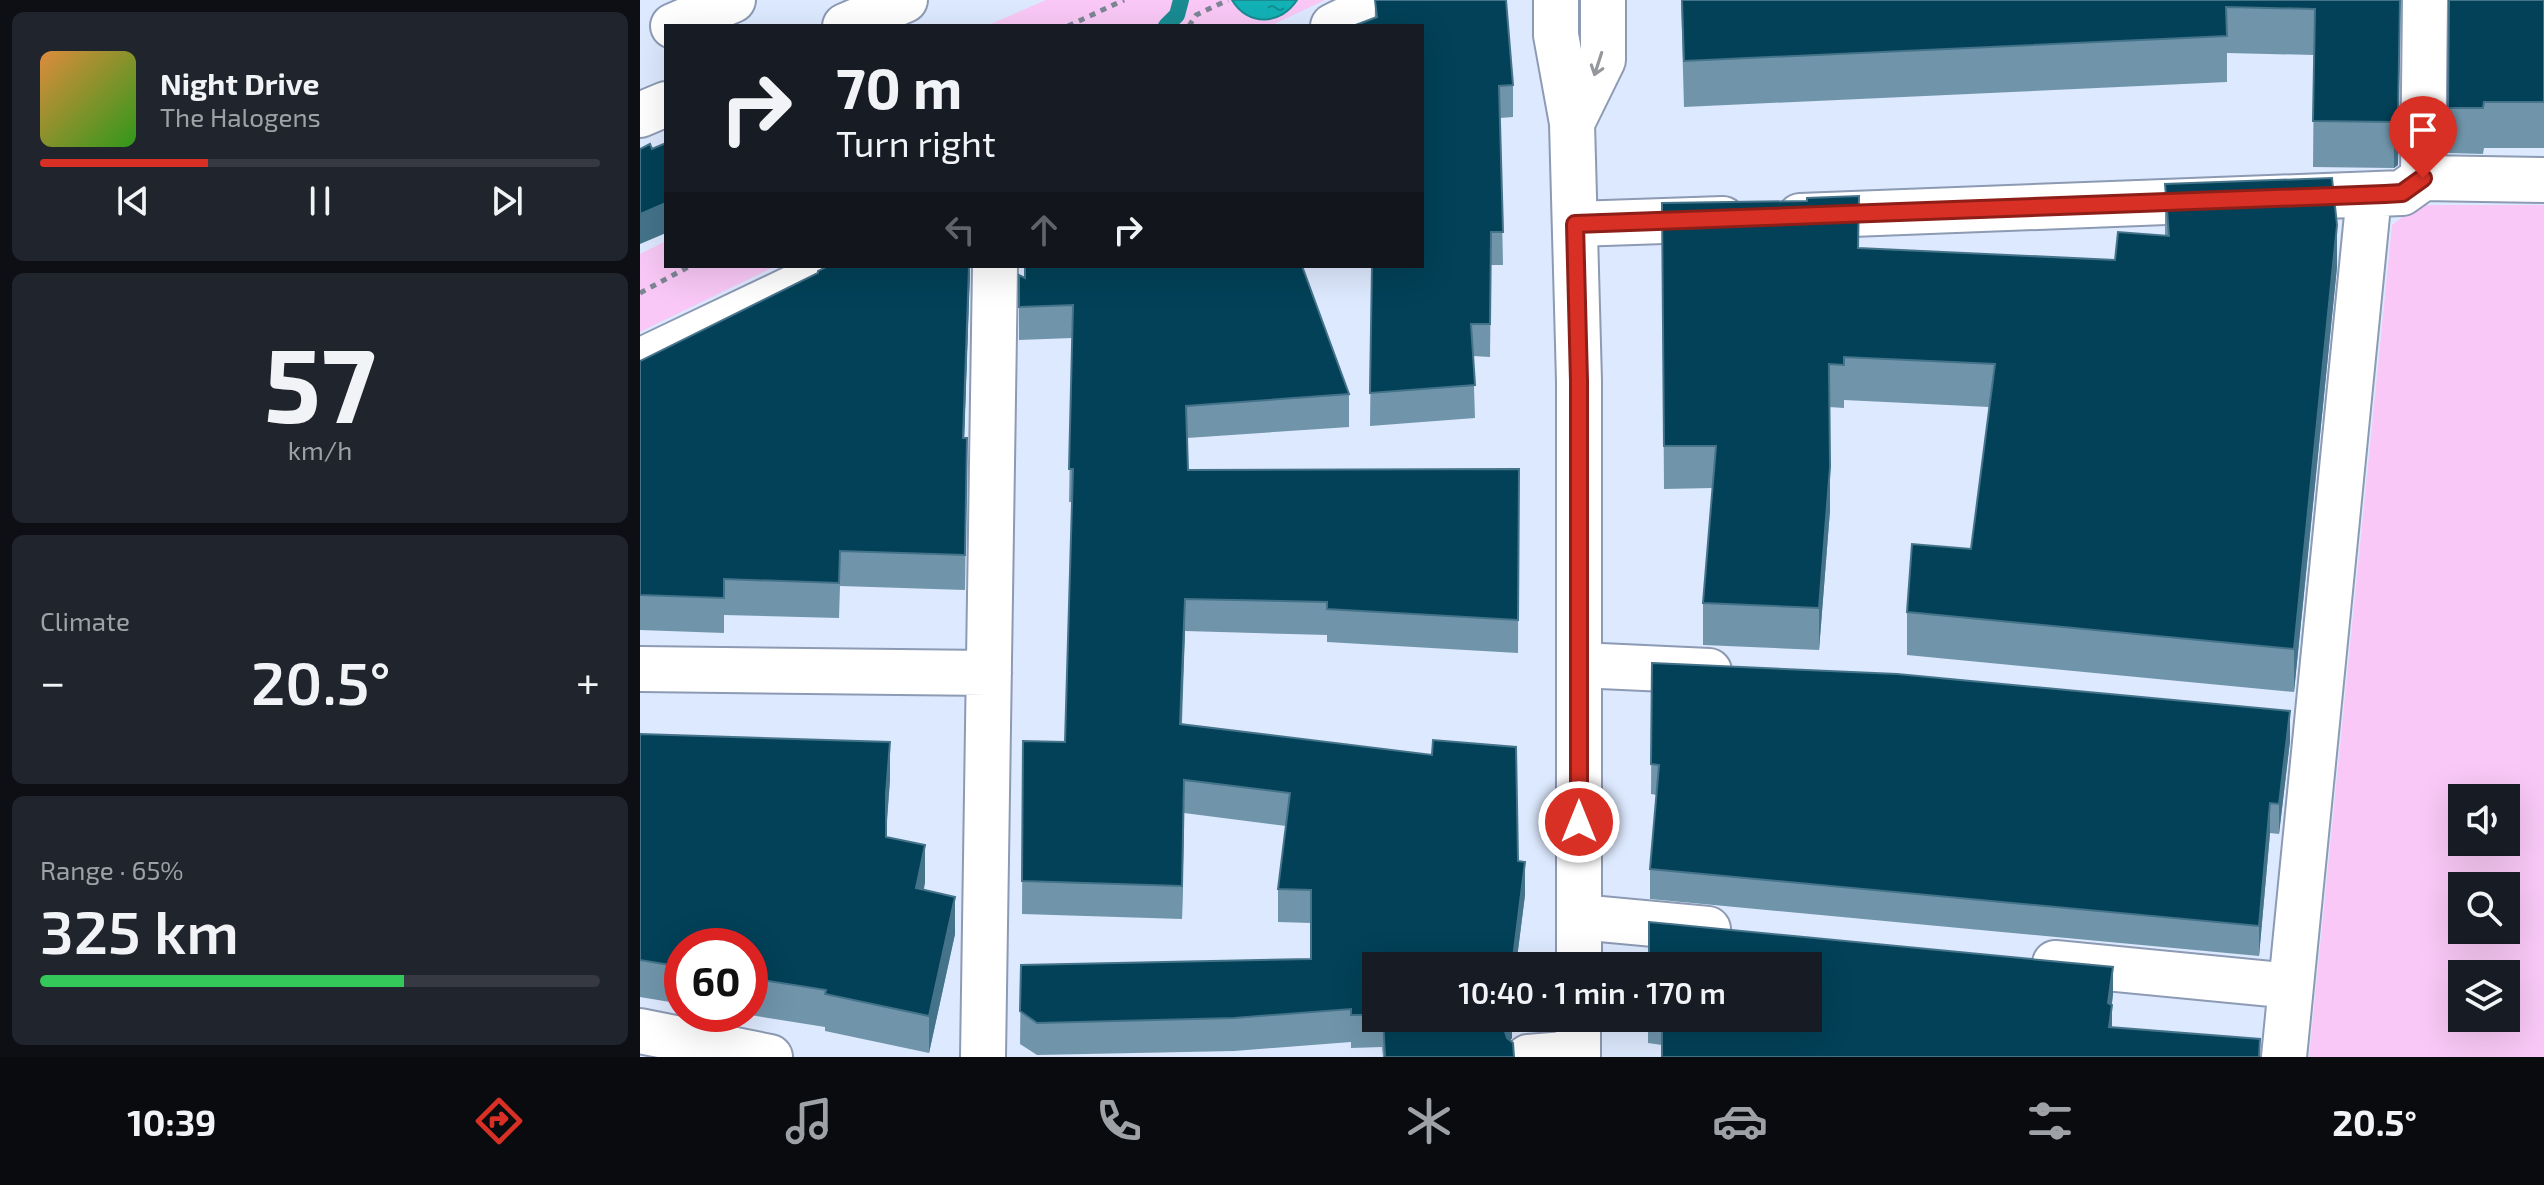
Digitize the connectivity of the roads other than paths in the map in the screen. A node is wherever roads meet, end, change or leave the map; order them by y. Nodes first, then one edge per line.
1 (733, 0) edge
2 (905, 0) edge
3 (1386, 0) edge
4 (1556, 0) edge
5 (1603, 0) edge
6 (2425, 0) edge
7 (678, 24) edge
8 (850, 24) edge
9 (1337, 24) edge
10 (664, 30) edge
11 (640, 40) edge
12 (664, 105) edge
13 (640, 115) edge
14 (1572, 123) junction
15 (2423, 178) junction
16 (2544, 180) edge
17 (2369, 195) junction
18 (1575, 224) junction
19 (835, 268) edge
20 (995, 268) edge
21 (640, 361) edge
22 (1579, 665) junction
23 (640, 669) edge
24 (1742, 672) edge
25 (989, 673) junction
26 (2271, 715) edge
27 (2318, 719) junction
28 (1579, 917) junction
29 (1742, 933) edge
30 (1579, 952) edge
31 (2009, 959) edge
32 (2291, 986) junction
33 (640, 1031) edge
34 (1578, 1043) edge
35 (770, 1057) edge
36 (983, 1057) edge
37 (1528, 1057) edge
38 (2284, 1057) edge

1 - 7 main road
2 - 8 main road
3 - 9 main road
4 - 14 main road
5 -> 14 main road
6 - 15 main road
10 - 11 main road
12 - 13 main road
14 - 18 main road
15 - 16 main road
15 - 17 main road
17 - 18 main road
17 - 27 main road
18 - 22 main road
19 - 21 main road
20 - 25 main road
22 - 24 main road
22 - 28 main road
23 - 25 main road
25 - 36 main road
26 - 27 main road
27 - 32 main road
28 - 29 main road
28 - 30 main road
31 - 32 main road
32 - 38 main road
33 - 35 main road
34 - 37 main road

